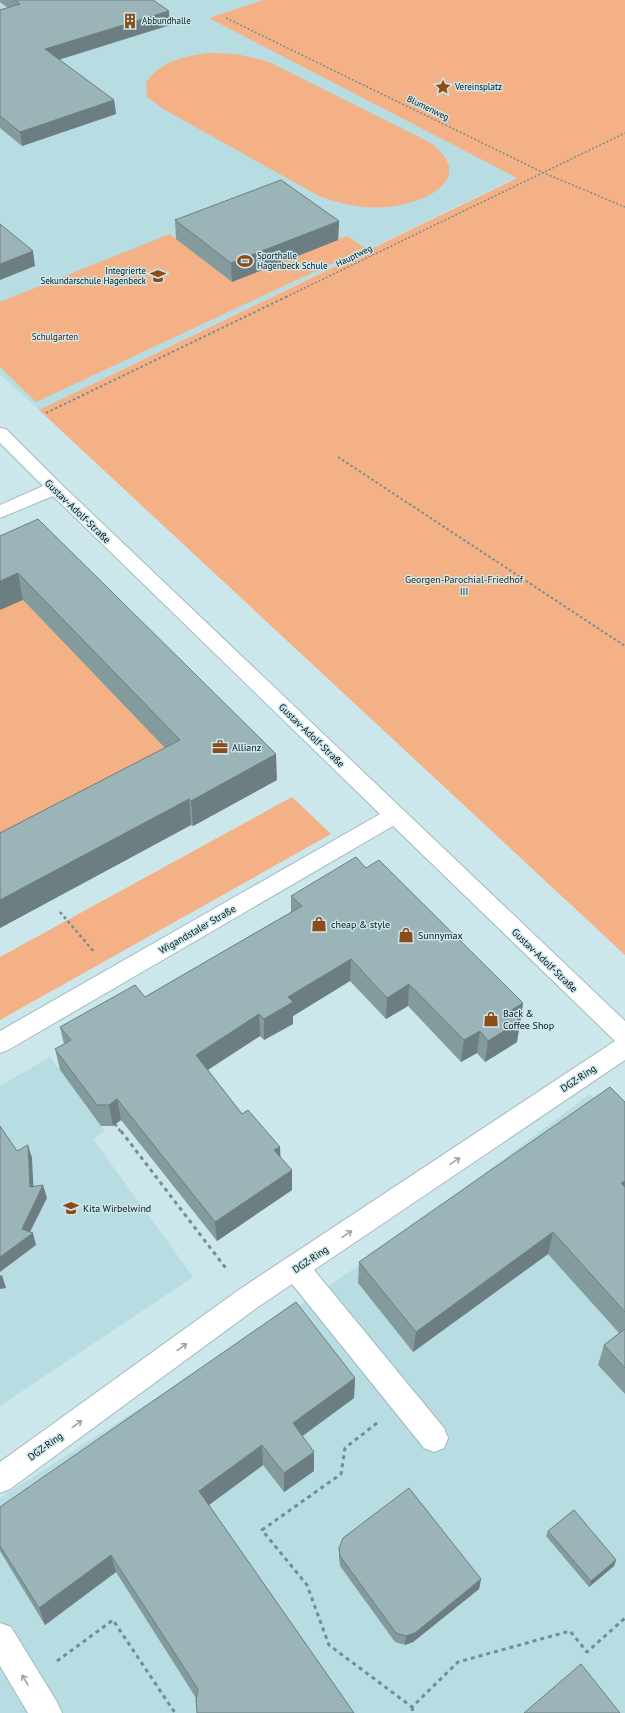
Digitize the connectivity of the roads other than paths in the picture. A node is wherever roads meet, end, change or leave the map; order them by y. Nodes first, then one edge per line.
1 (0, 432) edge
2 (55, 488) junction
3 (0, 512) edge
4 (395, 815) junction
5 (625, 1036) edge
6 (0, 1042) edge
7 (625, 1047) edge
8 (296, 1268) junction
9 (434, 1438) dead end
10 (0, 1479) edge
11 (0, 1638) edge
12 (46, 1713) edge

1 - 2 street, Gustav-Adolf-Straße
2 - 3 street
2 - 4 street, Gustav-Adolf-Straße
4 - 5 street, Gustav-Adolf-Straße
4 - 6 street, Wigandstaler Straße
8 -> 7 street, DGZ-Ring
8 - 9 street
10 -> 8 street, DGZ-Ring
12 -> 11 street

